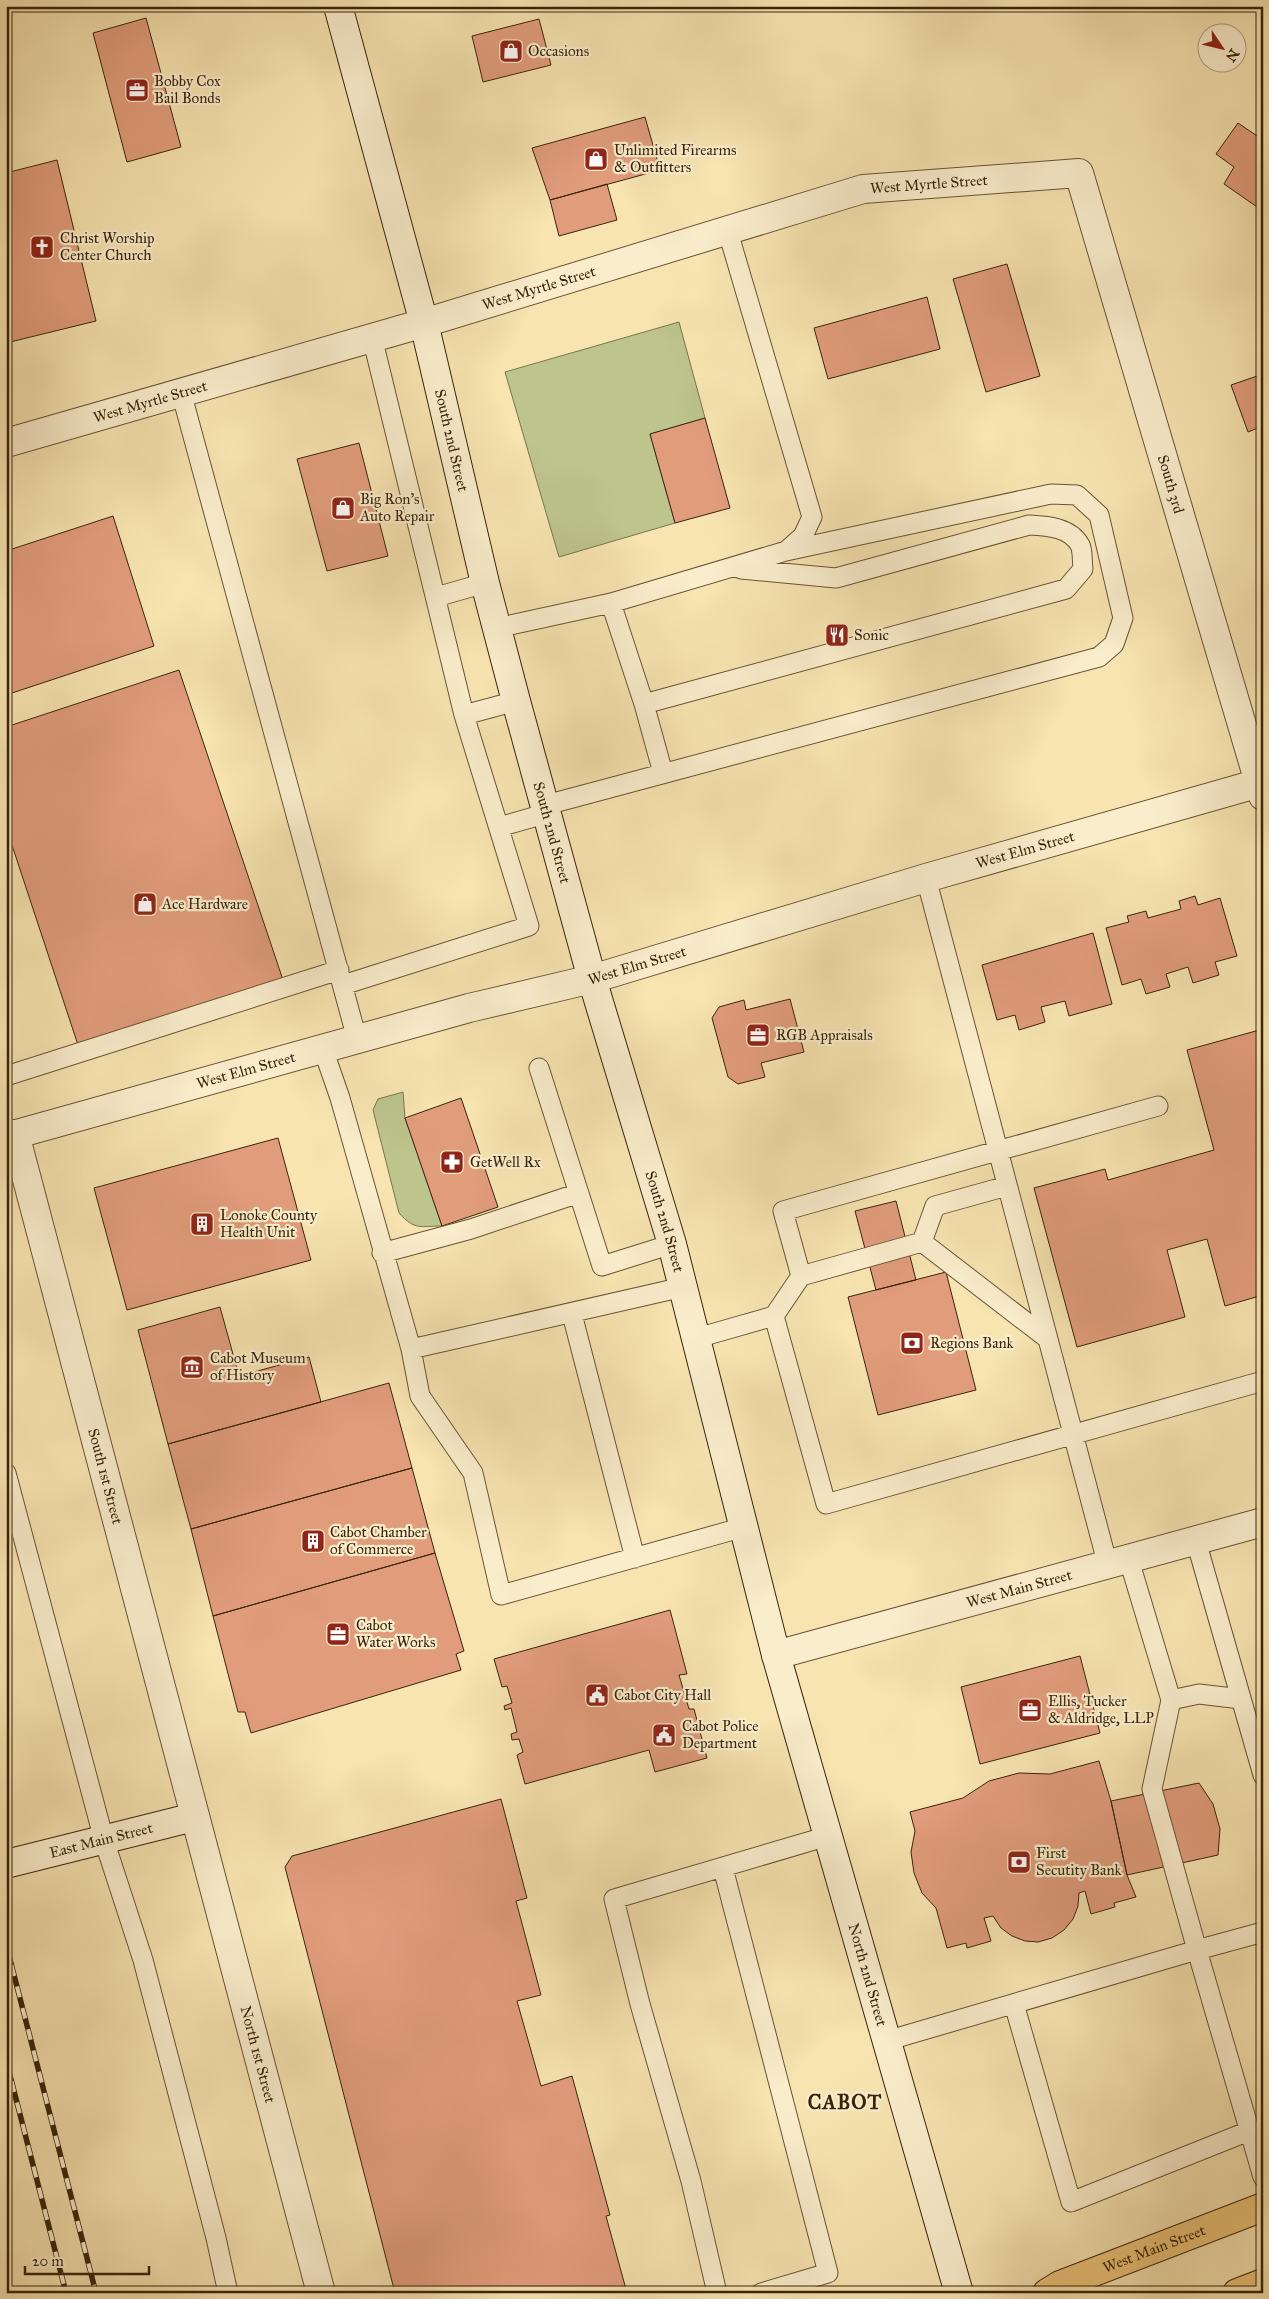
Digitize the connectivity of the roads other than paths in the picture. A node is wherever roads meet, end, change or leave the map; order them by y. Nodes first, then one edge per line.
1 (338, 6) edge
2 (1079, 173) joint
3 (728, 232) junction
4 (424, 323) junction
5 (372, 337) junction
6 (181, 392) junction
7 (6, 443) edge
8 (786, 551) junction
9 (731, 568) junction
10 (485, 583) junction
11 (436, 597) junction
12 (611, 603) junction
13 (497, 628) junction
14 (516, 701) junction
15 (644, 704) junction
16 (464, 715) junction
17 (663, 772) junction
18 (1261, 787) edge
19 (547, 809) junction
20 (499, 827) junction
21 (926, 878) junction
22 (341, 978) junction
23 (592, 979) junction
24 (358, 1039) junction
25 (322, 1049) junction
26 (539, 1068) dead end
27 (6, 1076) edge
28 (1158, 1106) dead end
29 (11, 1136) edge
30 (998, 1150) junction
31 (1007, 1186) junction
32 (578, 1192) junction
33 (922, 1242) junction
34 (672, 1244) junction
35 (382, 1253) junction
36 (801, 1276) junction
37 (684, 1287) junction
38 (572, 1314) junction
39 (774, 1316) junction
40 (697, 1338) junction
41 (1048, 1339) junction
42 (411, 1349) junction
43 (1262, 1383) edge
44 (1073, 1435) junction
45 (6, 1473) edge
46 (1263, 1522) edge
47 (744, 1528) junction
48 (1196, 1541) junction
49 (634, 1558) junction
50 (1118, 1563) junction
51 (776, 1655) junction
52 (1241, 1698) junction
53 (1171, 1700) junction
54 (1263, 1775) edge
55 (194, 1817) junction
56 (828, 1836) junction
57 (104, 1840) junction
58 (6, 1864) edge
59 (723, 1868) junction
60 (1263, 1932) edge
61 (1198, 1950) junction
62 (1014, 2004) junction
63 (886, 2041) junction
64 (1249, 2132) junction
65 (1263, 2177) edge
66 (1263, 2207) edge
67 (1263, 2283) edge
68 (228, 2293) edge
69 (321, 2293) edge
70 (717, 2293) edge
71 (761, 2293) edge
72 (958, 2293) edge
73 (1047, 2293) edge
74 (1237, 2293) edge

1 - 4 street, South 2nd Street
2 - 3 street, West Myrtle Street
2 - 18 street, South 3rd
3 - 4 street, West Myrtle Street
3 - 8 lane
4 - 5 street, West Myrtle Street
4 - 10 street, South 2nd Street
5 - 6 street, West Myrtle Street
5 - 11 lane
6 - 7 street, West Myrtle Street
6 - 22 lane
8 - 9 lane
8 - 17 lane
9 - 12 lane
9 - 15 lane
10 - 11 lane
10 - 13 street, South 2nd Street
11 - 16 lane
12 - 13 lane
12 - 15 lane
13 - 14 street, South 2nd Street
14 - 16 lane
14 - 19 street, South 2nd Street
15 - 17 lane
16 - 20 lane
17 - 19 lane
18 - 21 street, West Elm Street
19 - 20 lane
19 - 23 street, South 2nd Street
20 - 22 lane
21 - 23 street, West Elm Street
21 - 30 lane
22 - 24 lane
22 - 27 lane
23 - 24 street, West Elm Street
23 - 34 street, South 2nd Street
24 - 25 street, West Elm Street
25 - 29 street, West Elm Street
25 - 35 lane
26 - 32 lane
28 - 30 lane
29 - 55 street, South 1st Street
30 - 31 lane
30 - 36 lane
31 - 33 lane
31 - 41 lane
32 - 34 lane
32 - 35 lane
33 - 36 lane
33 - 41 lane
34 - 37 street, South 2nd Street
35 - 42 lane
36 - 39 lane
37 - 38 lane
37 - 40 street, South 2nd Street
38 - 42 lane
38 - 49 lane
39 - 40 lane
39 - 44 lane
40 - 47 street, South 2nd Street
41 - 44 lane
42 - 49 lane
43 - 44 lane
44 - 50 lane
45 - 57 lane
46 - 48 street, West Main Street
47 - 49 lane
47 - 51 street, South 2nd Street
48 - 50 street, West Main Street
48 - 52 lane
50 - 51 street, West Main Street
50 - 53 lane
51 - 56 street, North 2nd Street
52 - 53 lane
52 - 54 lane
53 - 61 lane
55 - 57 street, East Main Street
55 - 69 street, North 1st Street
56 - 59 lane
56 - 63 street, North 2nd Street
57 - 58 street, East Main Street
57 - 68 lane
59 - 70 lane
59 - 71 lane
60 - 61 lane
61 - 62 lane
61 - 64 lane
62 - 63 lane
62 - 64 lane
63 - 72 street, North 2nd Street
64 - 65 lane
66 - 73 main road, West Main Street
67 - 74 main road

